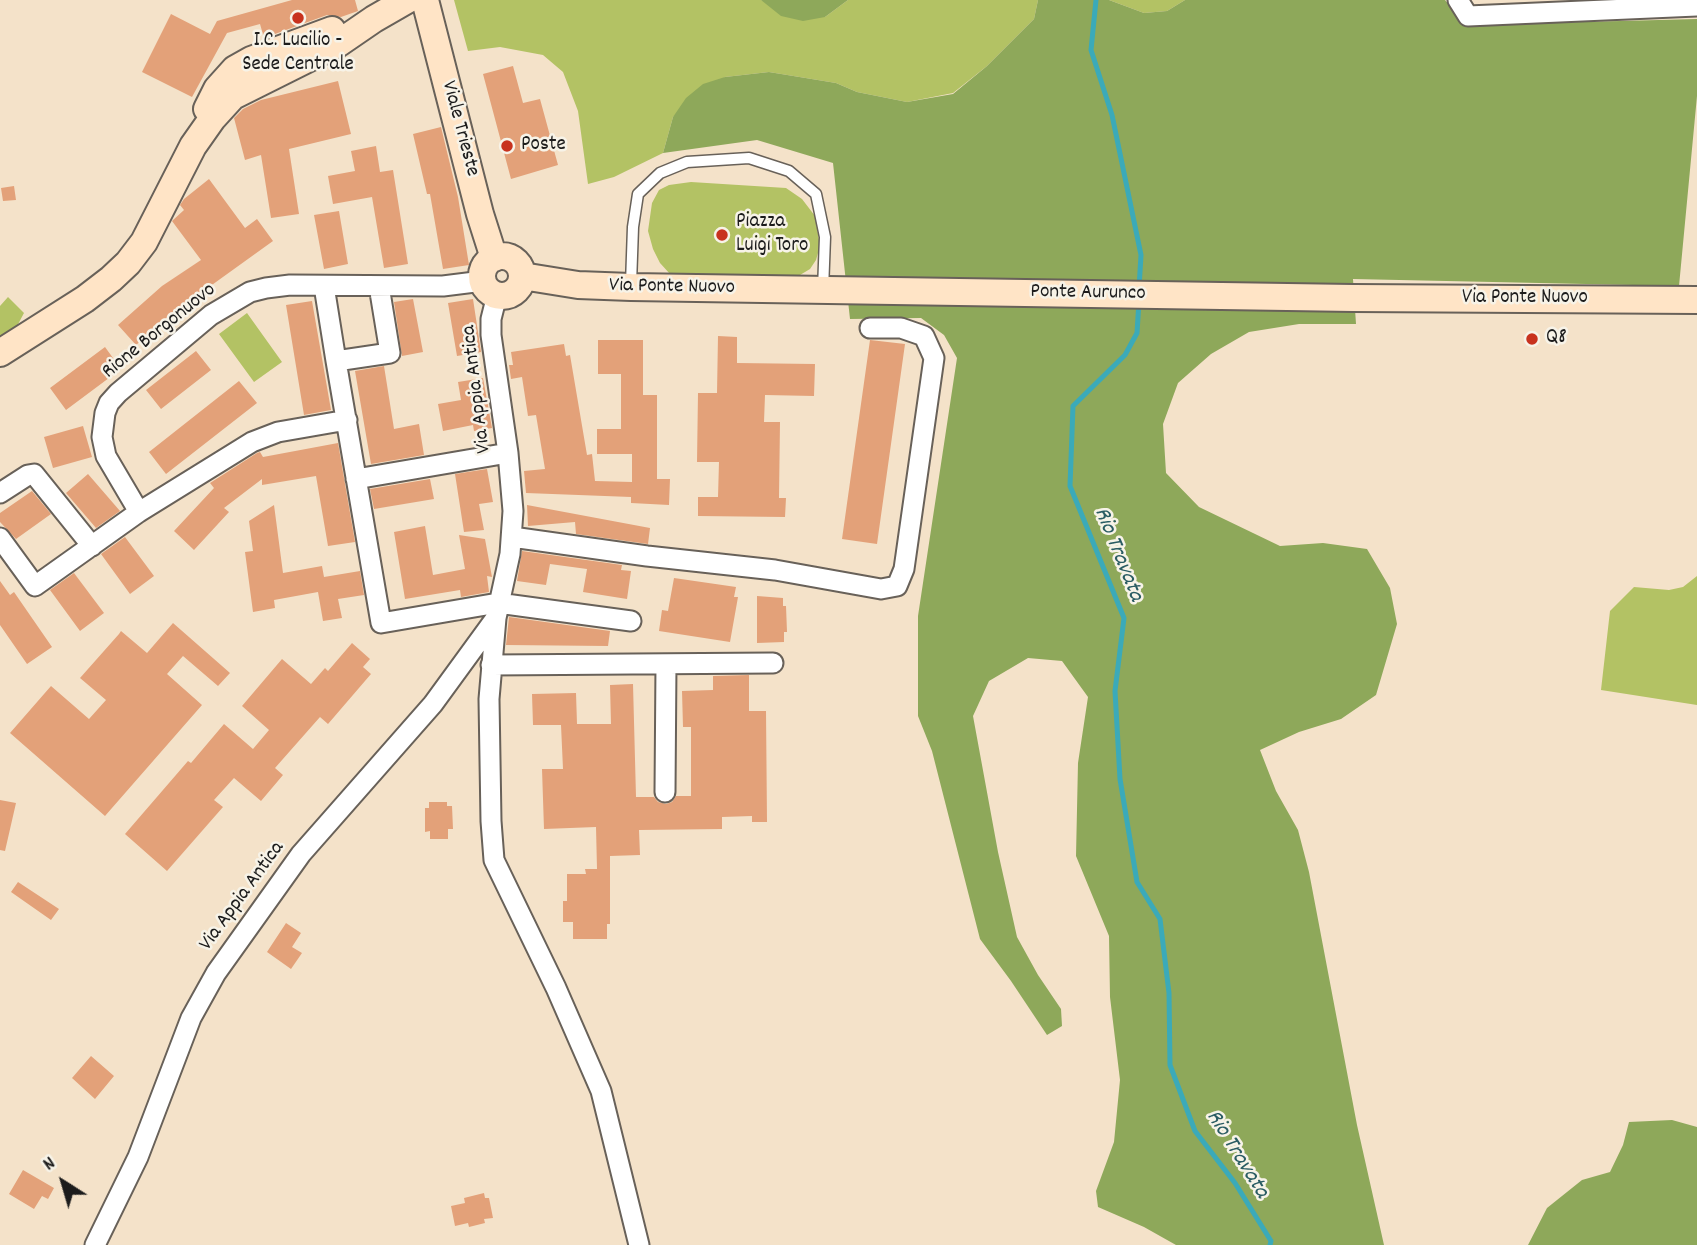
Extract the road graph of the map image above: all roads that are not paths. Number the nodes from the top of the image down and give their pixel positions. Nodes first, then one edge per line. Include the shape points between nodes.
1 (407, 0) edge
2 (425, 0) edge
3 (1458, 0) edge
4 (1632, 4) edge
5 (1697, 6) edge
6 (491, 278) junction
7 (324, 286) junction
8 (379, 286) junction
9 (631, 287) junction
10 (823, 291) junction
11 (1353, 298) joint
12 (1697, 300) edge
13 (870, 328) dead end
14 (0, 353) edge
15 (336, 361) junction
16 (346, 420) junction
17 (508, 453) junction
18 (356, 479) junction
19 (0, 493) edge
20 (139, 512) junction
21 (512, 537) junction
22 (0, 538) edge
23 (92, 546) junction
24 (497, 611) junction
25 (631, 621) dead end
26 (773, 663) dead end
27 (666, 664) junction
28 (491, 665) junction
29 (665, 792) dead end
30 (95, 1245) edge
31 (639, 1245) edge

1 - 14 street via 373,19 330,30 235,69 217,89 144,242 128,263 85,299
2 - 6 street, Viale Trieste via 480,214
3 - 4 street via 1468,16
4 - 5 street
6 - 8 street, Rione Borgonuovo via 443,286
6 - 9 street, Via Ponte Nuovo via 509,295 522,276
6 - 17 street, Via Appia Antica via 491,335
7 - 8 street, Rione Borgonuovo
7 - 15 street
7 - 20 street, Rione Borgonuovo via 266,288 230,302 109,403 102,437 106,456
8 - 15 street via 390,353
9 - 10 street, Via Ponte Nuovo
9 - 10 lane via 638,194 660,173 687,162 749,158 789,171 817,194 825,237
10 - 11 street, Ponte Aurunco
11 - 12 street, Via Ponte Nuovo
13 - 21 street via 901,328 924,336 934,358 904,569 897,586 881,589 775,570
15 - 16 street
16 - 18 street
16 - 20 street via 278,432 252,442
17 - 18 street
17 - 21 street, Via Appia Antica
18 - 24 street via 381,624
19 - 23 street via 34,474
20 - 23 street
21 - 24 street, Via Appia Antica
22 - 23 street via 35,586
24 - 25 street
24 - 28 street
24 - 30 street, Via Appia Antica via 433,704 301,854 216,973 191,1018 138,1157
26 - 27 street
27 - 28 street
27 - 29 street
28 - 31 street via 494,860 601,1091

